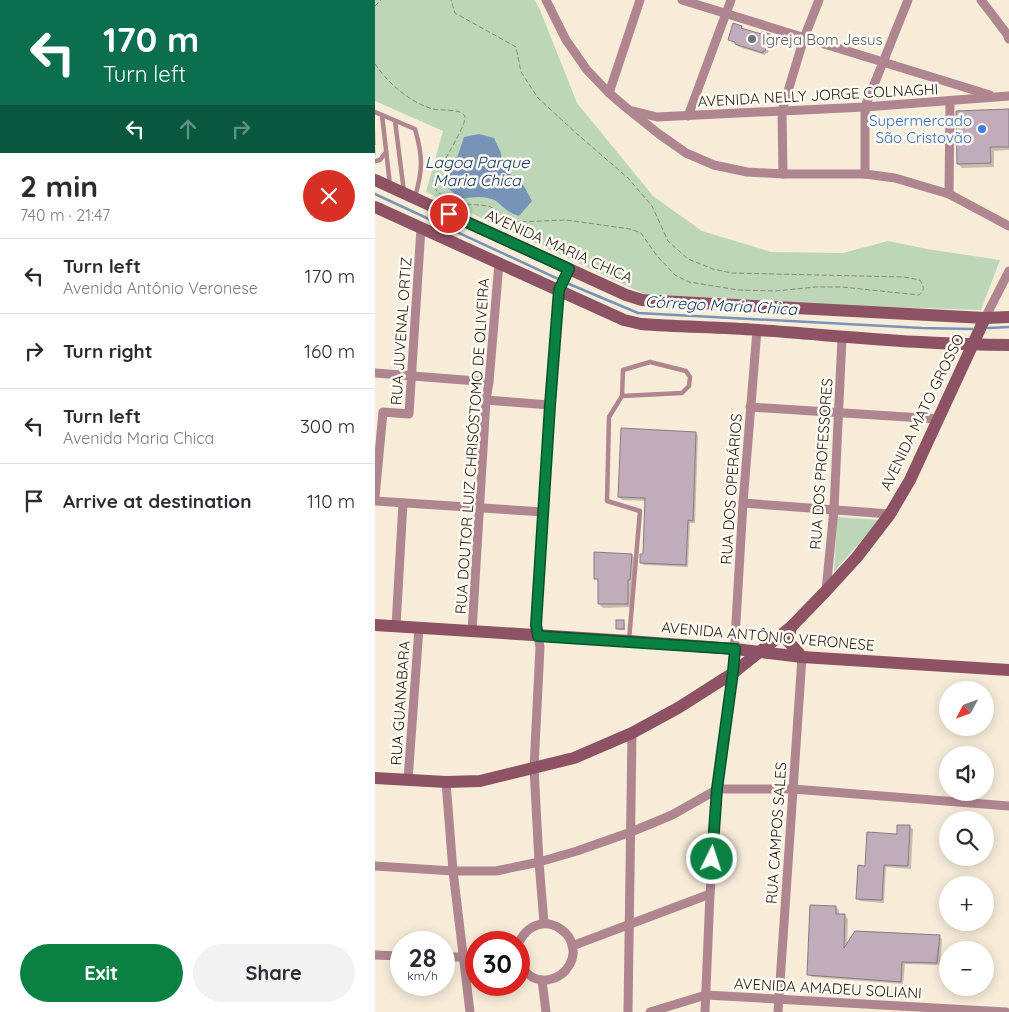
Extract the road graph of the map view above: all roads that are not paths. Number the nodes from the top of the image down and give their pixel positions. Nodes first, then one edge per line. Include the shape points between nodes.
1 (546, 0) edge
2 (640, 0) edge
3 (682, 0) edge
4 (731, 0) edge
5 (819, 0) edge
6 (908, 0) edge
7 (981, 0) edge
8 (726, 14) junction
9 (804, 38) junction
10 (1009, 39) edge
11 (883, 62) junction
12 (609, 93) junction
13 (1009, 96) edge
14 (994, 97) junction
15 (950, 101) junction
16 (865, 107) junction
17 (629, 110) junction
18 (781, 111) junction
19 (375, 112) edge
20 (383, 115) junction
21 (688, 116) junction
22 (395, 121) junction
23 (386, 151) junction
24 (375, 161) edge
25 (783, 174) junction
26 (865, 174) junction
27 (381, 181) edge
28 (949, 194) junction
29 (409, 196) junction
30 (375, 207) edge
31 (1009, 226) edge
32 (421, 228) junction
33 (499, 263) junction
34 (569, 270) junction
35 (1009, 271) edge
36 (559, 289) junction
37 (1009, 317) edge
38 (985, 318) junction
39 (757, 330) junction
40 (842, 338) junction
41 (973, 345) junction
42 (1009, 345) edge
43 (375, 373) edge
44 (411, 376) junction
45 (489, 382) junction
46 (622, 396) junction
47 (486, 400) junction
48 (550, 405) junction
49 (750, 407) junction
50 (839, 413) junction
51 (938, 420) junction
52 (375, 499) edge
53 (403, 503) junction
54 (743, 503) junction
55 (480, 508) junction
56 (834, 509) junction
57 (543, 512) junction
58 (890, 514) junction
59 (826, 592) junction
60 (375, 625) edge
61 (395, 626) junction
62 (791, 626) junction
63 (419, 628) junction
64 (472, 631) junction
65 (538, 636) junction
66 (629, 641) junction
67 (735, 649) junction
68 (757, 653) junction
69 (802, 657) junction
70 (1009, 670) edge
71 (733, 672) junction
72 (631, 733) junction
73 (534, 768) junction
74 (375, 778) edge
75 (408, 780) junction
76 (445, 782) junction
77 (717, 789) junction
78 (793, 789) junction
79 (1009, 806) edge
80 (631, 832) junction
81 (539, 862) junction
82 (375, 866) edge
83 (453, 870) junction
84 (710, 894) junction
85 (544, 923) junction
86 (628, 926) junction
87 (526, 931) edge
88 (572, 946) junction
89 (375, 955) edge
90 (390, 956) edge
91 (455, 958) edge
92 (464, 958) junction
93 (530, 975) edge
94 (542, 980) junction
95 (706, 995) junction
96 (779, 998) junction
97 (470, 1012) edge
98 (546, 1012) edge
99 (628, 1012) edge
100 (650, 1012) edge
101 (705, 1012) edge
102 (778, 1012) edge
103 (1006, 1012) edge

1 - 12 street via 587,70
2 - 12 street
3 - 8 street
4 - 8 street
5 - 9 street
6 - 11 street
7 - 10 street
8 - 9 street
8 - 21 street
9 - 11 street
9 - 18 street
11 - 14 street
11 - 16 street
12 - 17 street
13 - 14 street, AVENIDA NELLY JORGE COLNAGHI
14 - 15 street, AVENIDA NELLY JORGE COLNAGHI
15 - 16 street, AVENIDA NELLY JORGE COLNAGHI
15 - 28 street
16 - 18 street, AVENIDA NELLY JORGE COLNAGHI
16 - 26 street
17 - 21 street, AVENIDA NELLY JORGE COLNAGHI via 657,117
17 - 25 street via 686,153 714,165 747,172
18 - 21 street, AVENIDA NELLY JORGE COLNAGHI
18 - 25 street
19 - 20 lane
20 - 22 lane
20 - 23 lane
22 - 29 lane
22 - 29 lane via 415,129 420,145 422,172
23 - 24 lane
23 - 27 lane
25 - 26 street
26 - 28 street via 895,178
27 - 29 street, AVENIDA MARIA CHICA
28 - 31 street
29 - 34 street, AVENIDA MARIA CHICA
30 - 32 street
32 - 33 street
32 - 44 street, RUA JUVENAL ORTIZ
33 - 36 street
33 - 45 street, RUA DOUTOR LUIZ CHRISÓSTOMO DE OLIVEIRA
34 - 36 street
34 - 38 street, AVENIDA MARIA CHICA via 642,300
35 - 38 street
36 - 39 street via 624,320 641,324
36 - 48 street
37 - 38 street, AVENIDA MARIA CHICA
38 - 41 street, AVENIDA MATO GROSSO
39 - 40 street
39 - 49 street, RUA DOS OPERÁRIOS
40 - 41 street
40 - 50 street, RUA DOS PROFESSORES
41 - 42 street
41 - 51 street, AVENIDA MATO GROSSO
43 - 44 street
44 - 45 street
44 - 52 street, RUA JUVENAL ORTIZ via 409,414 383,412
45 - 47 street, RUA DOUTOR LUIZ CHRISÓSTOMO DE OLIVEIRA
46 - 46 lane via 682,393 689,386 690,377 686,370 650,362 623,370
46 - 66 lane via 609,417 607,501 640,511
47 - 48 street
47 - 55 street, RUA DOUTOR LUIZ CHRISÓSTOMO DE OLIVEIRA
48 - 57 street
49 - 50 street
49 - 54 street, RUA DOS OPERÁRIOS
50 - 51 street
50 - 56 street, RUA DOS PROFESSORES
51 - 58 street, AVENIDA MATO GROSSO
52 - 53 street
53 - 55 street
53 - 61 street
54 - 56 street
54 - 67 street, RUA DOS OPERÁRIOS
55 - 57 street
55 - 64 street, RUA DOUTOR LUIZ CHRISÓSTOMO DE OLIVEIRA
56 - 58 street
56 - 59 street, RUA DOS PROFESSORES
57 - 65 street
58 - 59 street, AVENIDA MATO GROSSO
59 - 62 street, AVENIDA MATO GROSSO
60 - 61 street, AVENIDA ANTÔNIO VERONESE
61 - 63 street, AVENIDA ANTÔNIO VERONESE
62 - 68 street, AVENIDA MATO GROSSO
62 - 69 street via 788,641
63 - 64 street, AVENIDA ANTÔNIO VERONESE
63 - 75 street, RUA GUANABARA
64 - 65 street, AVENIDA ANTÔNIO VERONESE
65 - 66 street, AVENIDA ANTÔNIO VERONESE
65 - 73 street
66 - 67 street, AVENIDA ANTÔNIO VERONESE
67 - 68 street, AVENIDA ANTÔNIO VERONESE
67 - 71 street, RUA DOS OPERÁRIOS
68 - 69 street, AVENIDA ANTÔNIO VERONESE
68 - 71 street, AVENIDA MATO GROSSO
69 - 70 street, AVENIDA ANTÔNIO VERONESE
69 - 78 street, RUA CAMPOS SALES
71 - 72 street, AVENIDA MATO GROSSO via 678,708
71 - 77 street, RUA DOS OPERÁRIOS
72 - 73 street, AVENIDA MATO GROSSO via 574,758
72 - 80 street
73 - 76 street, AVENIDA MATO GROSSO via 480,781
73 - 81 street
74 - 75 street, AVENIDA MATO GROSSO
75 - 76 street, AVENIDA MATO GROSSO
76 - 83 street
77 - 78 street
77 - 80 street via 672,815
77 - 84 street, RUA DOS OPERÁRIOS
78 - 79 street
78 - 96 street, RUA CAMPOS SALES
80 - 81 street
80 - 86 street
81 - 83 street via 496,871
81 - 85 street
82 - 83 street
83 - 92 street
84 - 86 street
84 - 95 street, RUA DOS OPERÁRIOS
85 - 87 street
85 - 88 street via 562,930
86 - 88 street
86 - 99 street
88 - 94 street via 571,964 565,972
89 - 90 street
91 - 92 street
92 - 97 street
93 - 94 street
94 - 98 street
95 - 96 street, AVENIDA AMADEU SOLIANI
95 - 100 street, AVENIDA AMADEU SOLIANI
95 - 101 street, RUA DOS OPERÁRIOS
96 - 102 street, RUA CAMPOS SALES
96 - 103 street, AVENIDA AMADEU SOLIANI

